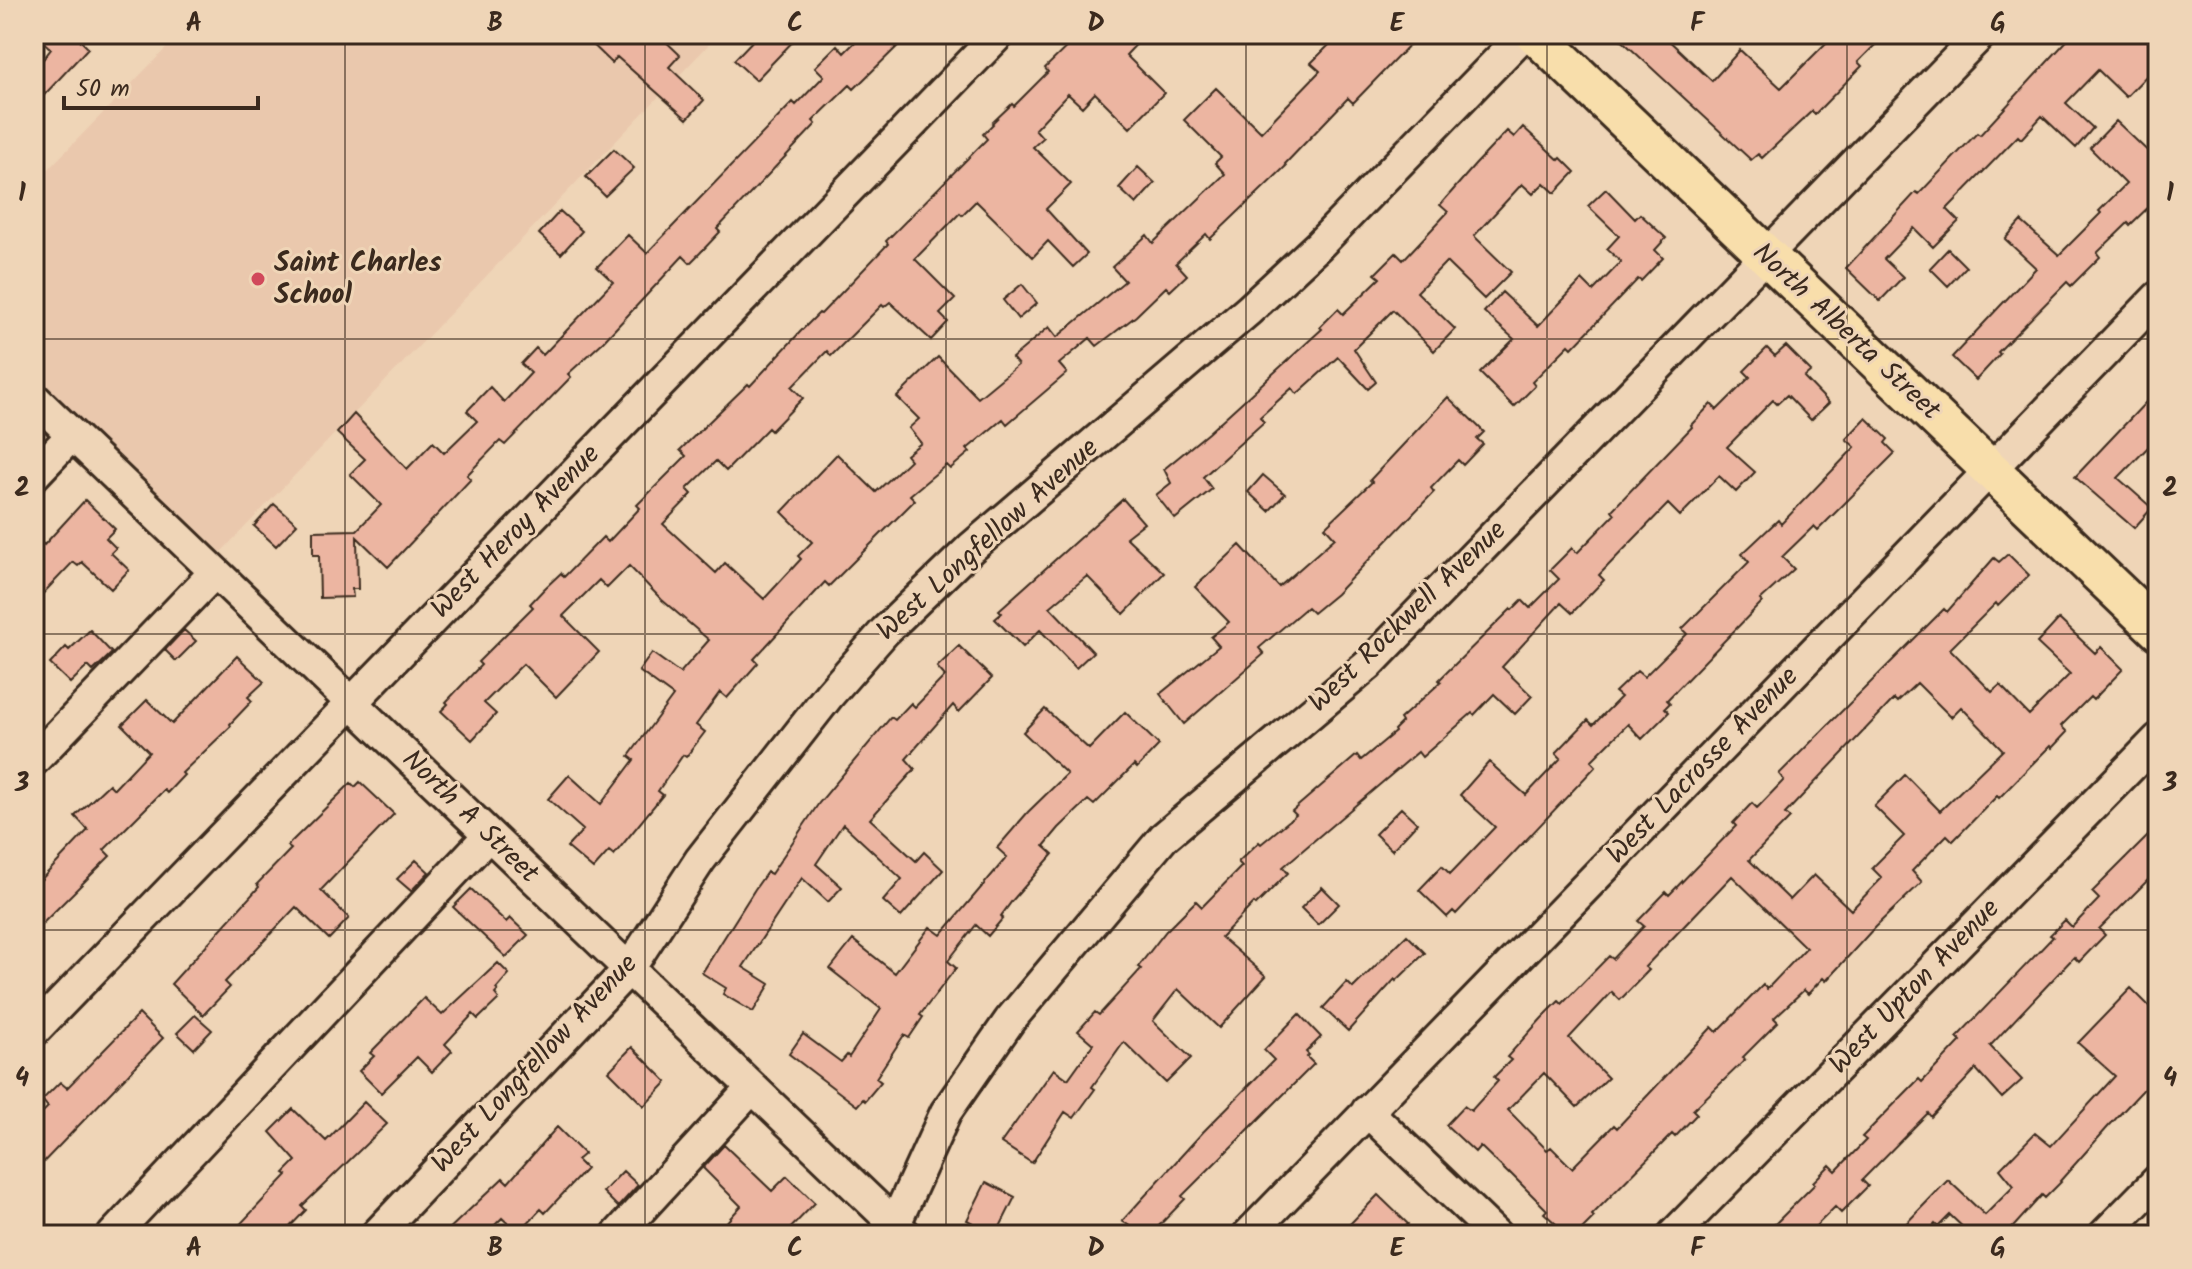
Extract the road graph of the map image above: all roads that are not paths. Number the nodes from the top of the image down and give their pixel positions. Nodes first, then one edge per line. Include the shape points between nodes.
1 (999, 34) edge
2 (1524, 34) edge
3 (1535, 34) edge
4 (1981, 34) edge
5 (1767, 257) junction
6 (2158, 297) edge
7 (34, 398) edge
8 (72, 435) junction
9 (1991, 469) junction
10 (34, 475) edge
11 (215, 572) junction
12 (2158, 630) edge
13 (351, 703) junction
14 (2158, 739) edge
15 (34, 760) edge
16 (489, 835) junction
17 (629, 969) junction
18 (34, 1031) edge
19 (752, 1088) junction
20 (1367, 1111) junction
21 (2158, 1180) edge
22 (895, 1231) edge
23 (113, 1235) edge
24 (376, 1235) edge
25 (617, 1235) edge
26 (1248, 1235) edge
27 (1496, 1235) edge
28 (1673, 1235) edge
29 (2104, 1235) edge

1 - 13 street, West Heroy Avenue
2 - 17 street, West Longfellow Avenue via 1319,245 971,548 885,631 700,860
3 - 5 main road, North Alberta Street
4 - 5 street, West Rockwell Avenue
5 - 9 main road, North Alberta Street
5 - 22 street, West Rockwell Avenue via 1368,665 1164,837 1010,1020 946,1112
6 - 9 street, West Lacrosse Avenue
7 - 8 street, North A Street
8 - 10 street
8 - 11 street, North A Street
9 - 12 main road, North Alberta Street
9 - 20 street, West Lacrosse Avenue
11 - 13 street, North A Street
11 - 15 street
13 - 16 street, North A Street
13 - 18 street, West Heroy Avenue
14 - 28 street, West Upton Avenue
16 - 17 street, North A Street
16 - 23 street
17 - 19 street, North A Street
17 - 24 street, West Longfellow Avenue
19 - 22 street, North A Street
19 - 25 street
20 - 26 street, West Lacrosse Avenue
20 - 27 street
21 - 29 street

